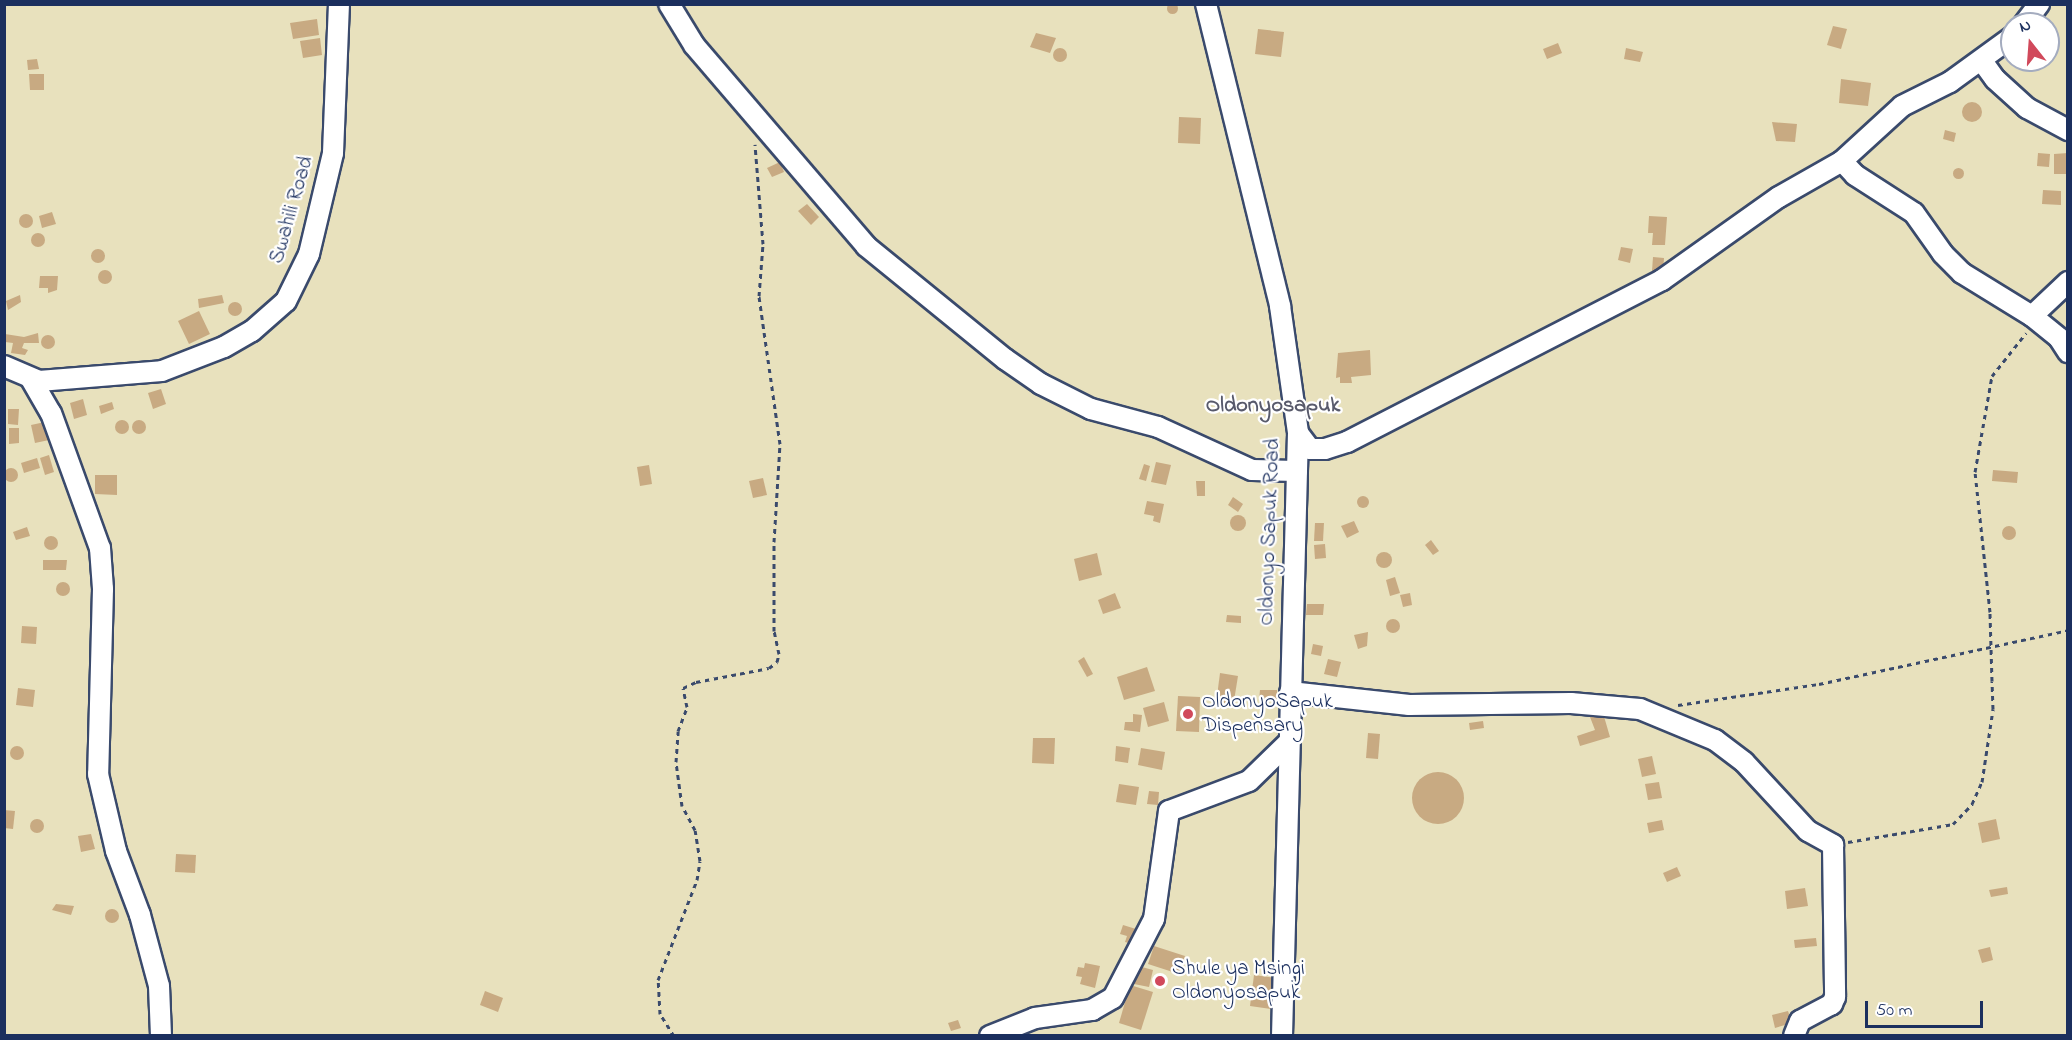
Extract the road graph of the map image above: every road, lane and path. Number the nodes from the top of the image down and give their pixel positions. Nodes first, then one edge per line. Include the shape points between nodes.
1 (339, 4) edge
2 (669, 4) edge
3 (1206, 4) edge
4 (2000, 47) edge
5 (1982, 61) junction
6 (755, 115) junction
7 (2067, 130) edge
8 (1842, 161) junction
9 (2067, 282) edge
10 (2031, 320) junction
11 (2067, 352) edge
12 (4, 366) edge
13 (31, 379) junction
14 (1298, 433) junction
15 (1297, 471) junction
16 (2067, 630) edge
17 (1989, 646) junction
18 (1290, 692) junction
19 (1676, 705) dead end
20 (1289, 742) junction
21 (1833, 845) junction
22 (161, 1035) edge
23 (674, 1035) edge
24 (990, 1035) edge
25 (1282, 1035) edge
26 (1794, 1035) edge

1 - 13 street, Swahili Road via 333,153 309,254 286,301 252,331 224,347 162,371 92,379
2 - 6 street via 694,45
3 - 14 street, Oldonyo Sapuk Road via 1280,306
4 - 5 street
5 - 7 street via 2027,108
5 - 8 street via 1892,113
6 - 15 street via 801,174 867,246 1041,384 1091,409 1158,427 1252,470
6 - 23 path via 763,244 759,296 780,444 774,542 774,631 778,654 777,662 769,668 683,688 687,707 678,731 676,762 682,806 695,830 700,861 697,880 658,980 660,1014
8 - 10 street via 1855,175 1914,213 1962,273
8 - 14 street via 1763,208 1662,280 1347,442 1325,449 1310,448
9 - 10 street
10 - 11 street via 2059,338
10 - 17 path via 2024,339 1992,376 1975,472 1990,612
12 - 13 street, Swahili Road
13 - 22 street via 51,413 99,548 103,589 98,774 116,851 140,915 159,987
14 - 15 street, Oldonyo Sapuk Road
15 - 18 street, Oldonyo Sapuk Road
16 - 17 path
17 - 19 path via 1819,684
17 - 21 path via 1993,709 1982,782 1962,817 1953,824 1932,829
18 - 20 street, Oldonyo Sapuk Road
18 - 21 street via 1408,705 1571,703 1640,709 1715,740 1744,762 1808,831
20 - 24 street via 1249,781 1169,811 1154,919 1113,998 1092,1010 1035,1018
20 - 25 street, Oldonyo Sapuk Road
21 - 26 street via 1835,997 1832,1004 1800,1021

